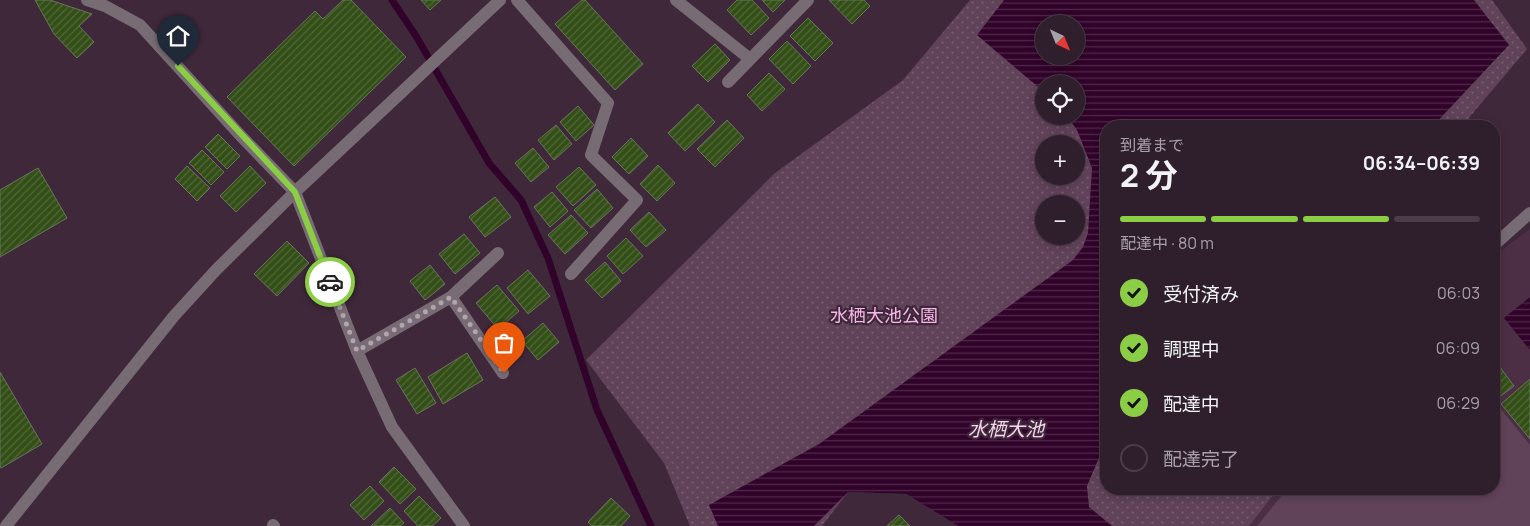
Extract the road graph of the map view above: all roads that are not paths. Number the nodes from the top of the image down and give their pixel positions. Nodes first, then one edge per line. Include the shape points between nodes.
1 (87, 0) edge
2 (500, 0) edge
3 (517, 0) edge
4 (676, 0) edge
5 (808, 0) edge
6 (750, 59) junction
7 (728, 82) dead end
8 (295, 192) junction
9 (1530, 213) edge
10 (1500, 240) edge
11 (498, 253) dead end
12 (571, 274) dead end
13 (451, 297) junction
14 (357, 351) junction
15 (504, 373) dead end
16 (461, 525) edge
17 (6, 526) edge

1 - 8 street via 140,25
2 - 8 street
3 - 12 street via 608,103 591,155 637,200
4 - 6 street
5 - 6 street
6 - 7 street
8 - 14 street
8 - 17 street via 174,316
9 - 10 street
11 - 13 street
13 - 14 street
13 - 15 street
14 - 16 street via 392,428

